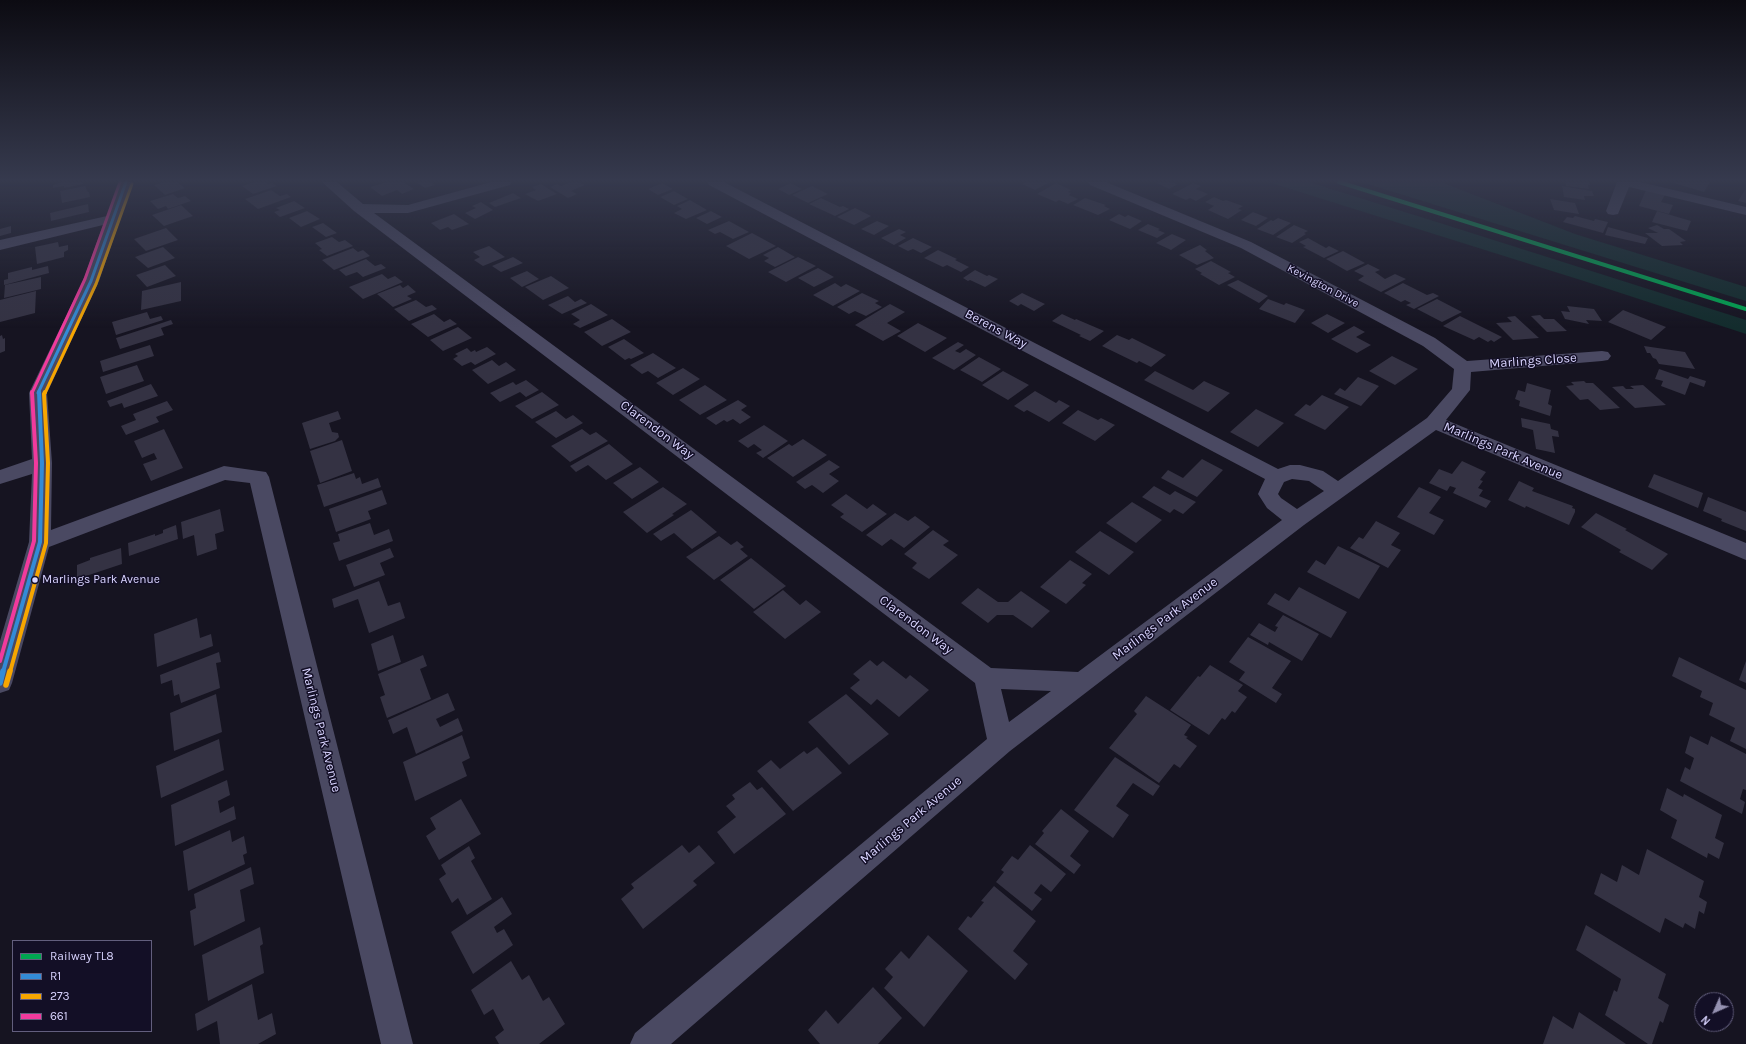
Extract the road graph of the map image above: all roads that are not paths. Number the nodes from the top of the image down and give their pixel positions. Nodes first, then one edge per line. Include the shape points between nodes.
1 (62, 231) edge
2 (108, 231) edge
3 (807, 231) edge
4 (1212, 231) edge
5 (394, 232) edge
6 (0, 245) edge
7 (1602, 356) dead end
8 (1463, 367) junction
9 (1434, 422) junction
10 (42, 463) junction
11 (0, 477) edge
12 (1277, 477) junction
13 (1338, 490) junction
14 (1297, 520) junction
15 (40, 542) junction
16 (1746, 552) edge
17 (986, 678) junction
18 (0, 682) edge
19 (1082, 682) junction
20 (1001, 743) junction
21 (397, 1044) edge
22 (646, 1044) edge

1 - 6 street
2 - 10 street via 91,281 38,392
3 - 12 street, Berens Way
4 - 8 street, Kevington Drive via 1246,245 1429,342
5 - 17 street, Clarendon Way
7 - 8 street, Marlings Close
8 - 9 street via 1461,390
9 - 13 street, Marlings Park Avenue
9 - 16 street, Marlings Park Avenue
10 - 11 street
10 - 15 street
12 - 13 street via 1290,472 1300,472 1316,476
12 - 14 street via 1268,494 1274,503
13 - 14 street, Marlings Park Avenue
14 - 19 street, Marlings Park Avenue
15 - 18 street
15 - 21 street, Marlings Park Avenue via 224,473 260,477
17 - 19 street
17 - 20 street
19 - 20 street, Marlings Park Avenue
20 - 22 street, Marlings Park Avenue

